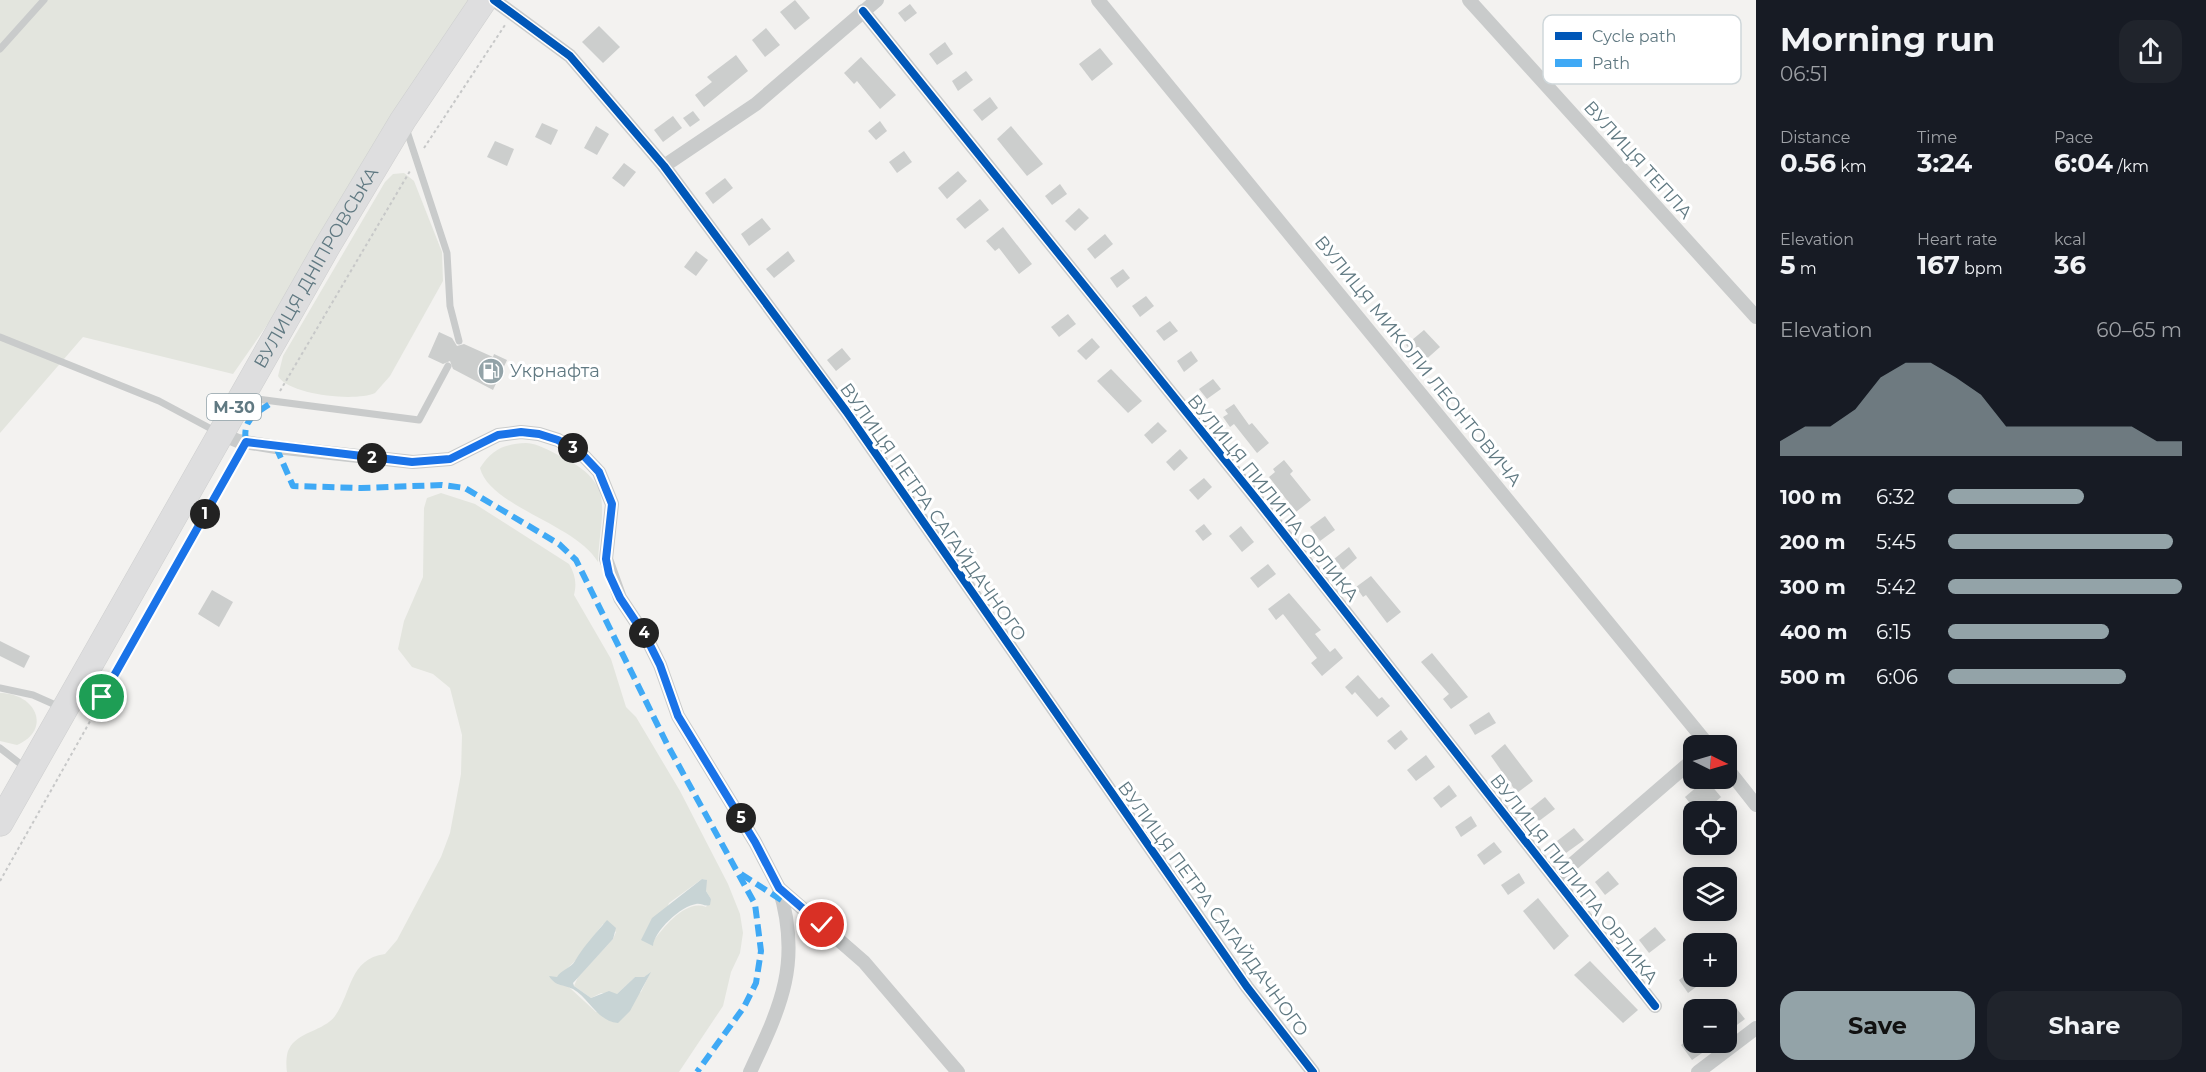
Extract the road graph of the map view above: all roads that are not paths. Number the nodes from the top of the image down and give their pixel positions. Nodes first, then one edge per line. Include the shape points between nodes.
1 (44, 0) edge
2 (484, 0) edge
3 (494, 0) edge
4 (877, 0) edge
5 (1098, 0) edge
6 (1469, 0) edge
7 (863, 11) junction
8 (0, 49) edge
9 (1543, 82) edge
10 (1545, 84) edge
11 (403, 120) junction
12 (664, 166) junction
13 (1756, 317) edge
14 (0, 337) edge
15 (459, 341) dead end
16 (448, 366) dead end
17 (241, 396) junction
18 (219, 433) junction
19 (0, 688) edge
20 (65, 709) junction
21 (1700, 735) edge
22 (0, 748) edge
23 (1683, 769) edge
24 (29, 771) junction
25 (1737, 781) edge
26 (1756, 804) edge
27 (0, 824) edge
28 (1556, 879) junction
29 (779, 888) junction
30 (1655, 1006) dead end
31 (1756, 1028) edge
32 (750, 1072) edge
33 (958, 1072) edge
34 (1313, 1072) edge
35 (1698, 1072) edge

1 - 8 lane
2 - 11 highway, ВУЛИЦЯ ДНІПРОВСЬКА / М-30
3 - 12 street, ВУЛИЦЯ ПЕТРА САГАЙДАЧНОГО via 570,56
4 - 7 street
5 - 21 street, ВУЛИЦЯ МИКОЛИ ЛЕОНТОВИЧА
6 - 9 street, ВУЛИЦЯ ТЕПЛА
7 - 12 street via 756,104
7 - 28 street, ВУЛИЦЯ ПИЛИПА ОРЛИКА
10 - 13 street, ВУЛИЦЯ ТЕПЛА
11 - 15 lane via 447,253 450,306
11 - 17 highway, ВУЛИЦЯ ДНІПРОВСЬКА / М-30
12 - 34 street, ВУЛИЦЯ ПЕТРА САГАЙДАЧНОГО via 846,411 1246,987
14 - 18 lane via 159,401
16 - 17 lane via 418,420
17 - 18 highway, ВУЛИЦЯ ДНІПРОВСЬКА / М-30
18 - 20 highway, ВУЛИЦЯ ДНІПРОВСЬКА / М-30
18 - 29 street via 246,442 412,462 450,459 498,435 521,432 558,440 582,454 599,472 612,504 606,559 620,598 660,665 678,716
19 - 20 lane via 33,695
20 - 24 highway, ВУЛИЦЯ ДНІПРОВСЬКА / М-30
22 - 24 lane
23 - 28 street
24 - 27 highway, ВУЛИЦЯ ДНІПРОВСЬКА / М-30
25 - 26 street
28 - 30 street, ВУЛИЦЯ ПИЛИПА ОРЛИКА
29 - 32 street via 786,918 788,972 785,989
29 - 33 street via 864,962
31 - 35 street

